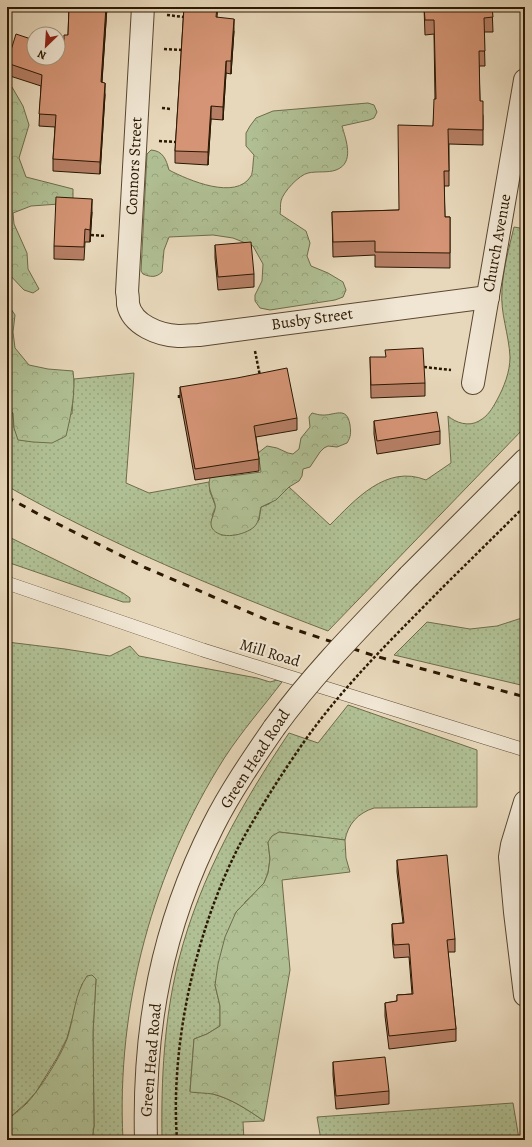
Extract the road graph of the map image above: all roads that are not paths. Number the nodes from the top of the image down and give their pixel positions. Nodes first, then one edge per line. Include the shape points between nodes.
1 (143, 7) edge
2 (525, 80) edge
3 (488, 297) junction
4 (139, 321) joint
5 (473, 383) dead end
6 (525, 460) edge
7 (7, 583) edge
8 (525, 750) edge
9 (525, 802) edge
10 (525, 995) edge
11 (146, 1140) edge

1 - 4 street, Connors Street via 127,292 132,315
2 - 3 street, Church Avenue
3 - 4 street, Busby Street via 199,335 178,336 161,333 147,328
3 - 5 street, Church Avenue
6 - 11 street, Green Head Road, bridge via 321,669 274,728 235,786 188,883 167,945 149,1039
7 - 8 lane, Mill Road via 203,650
9 - 10 street via 510,857

